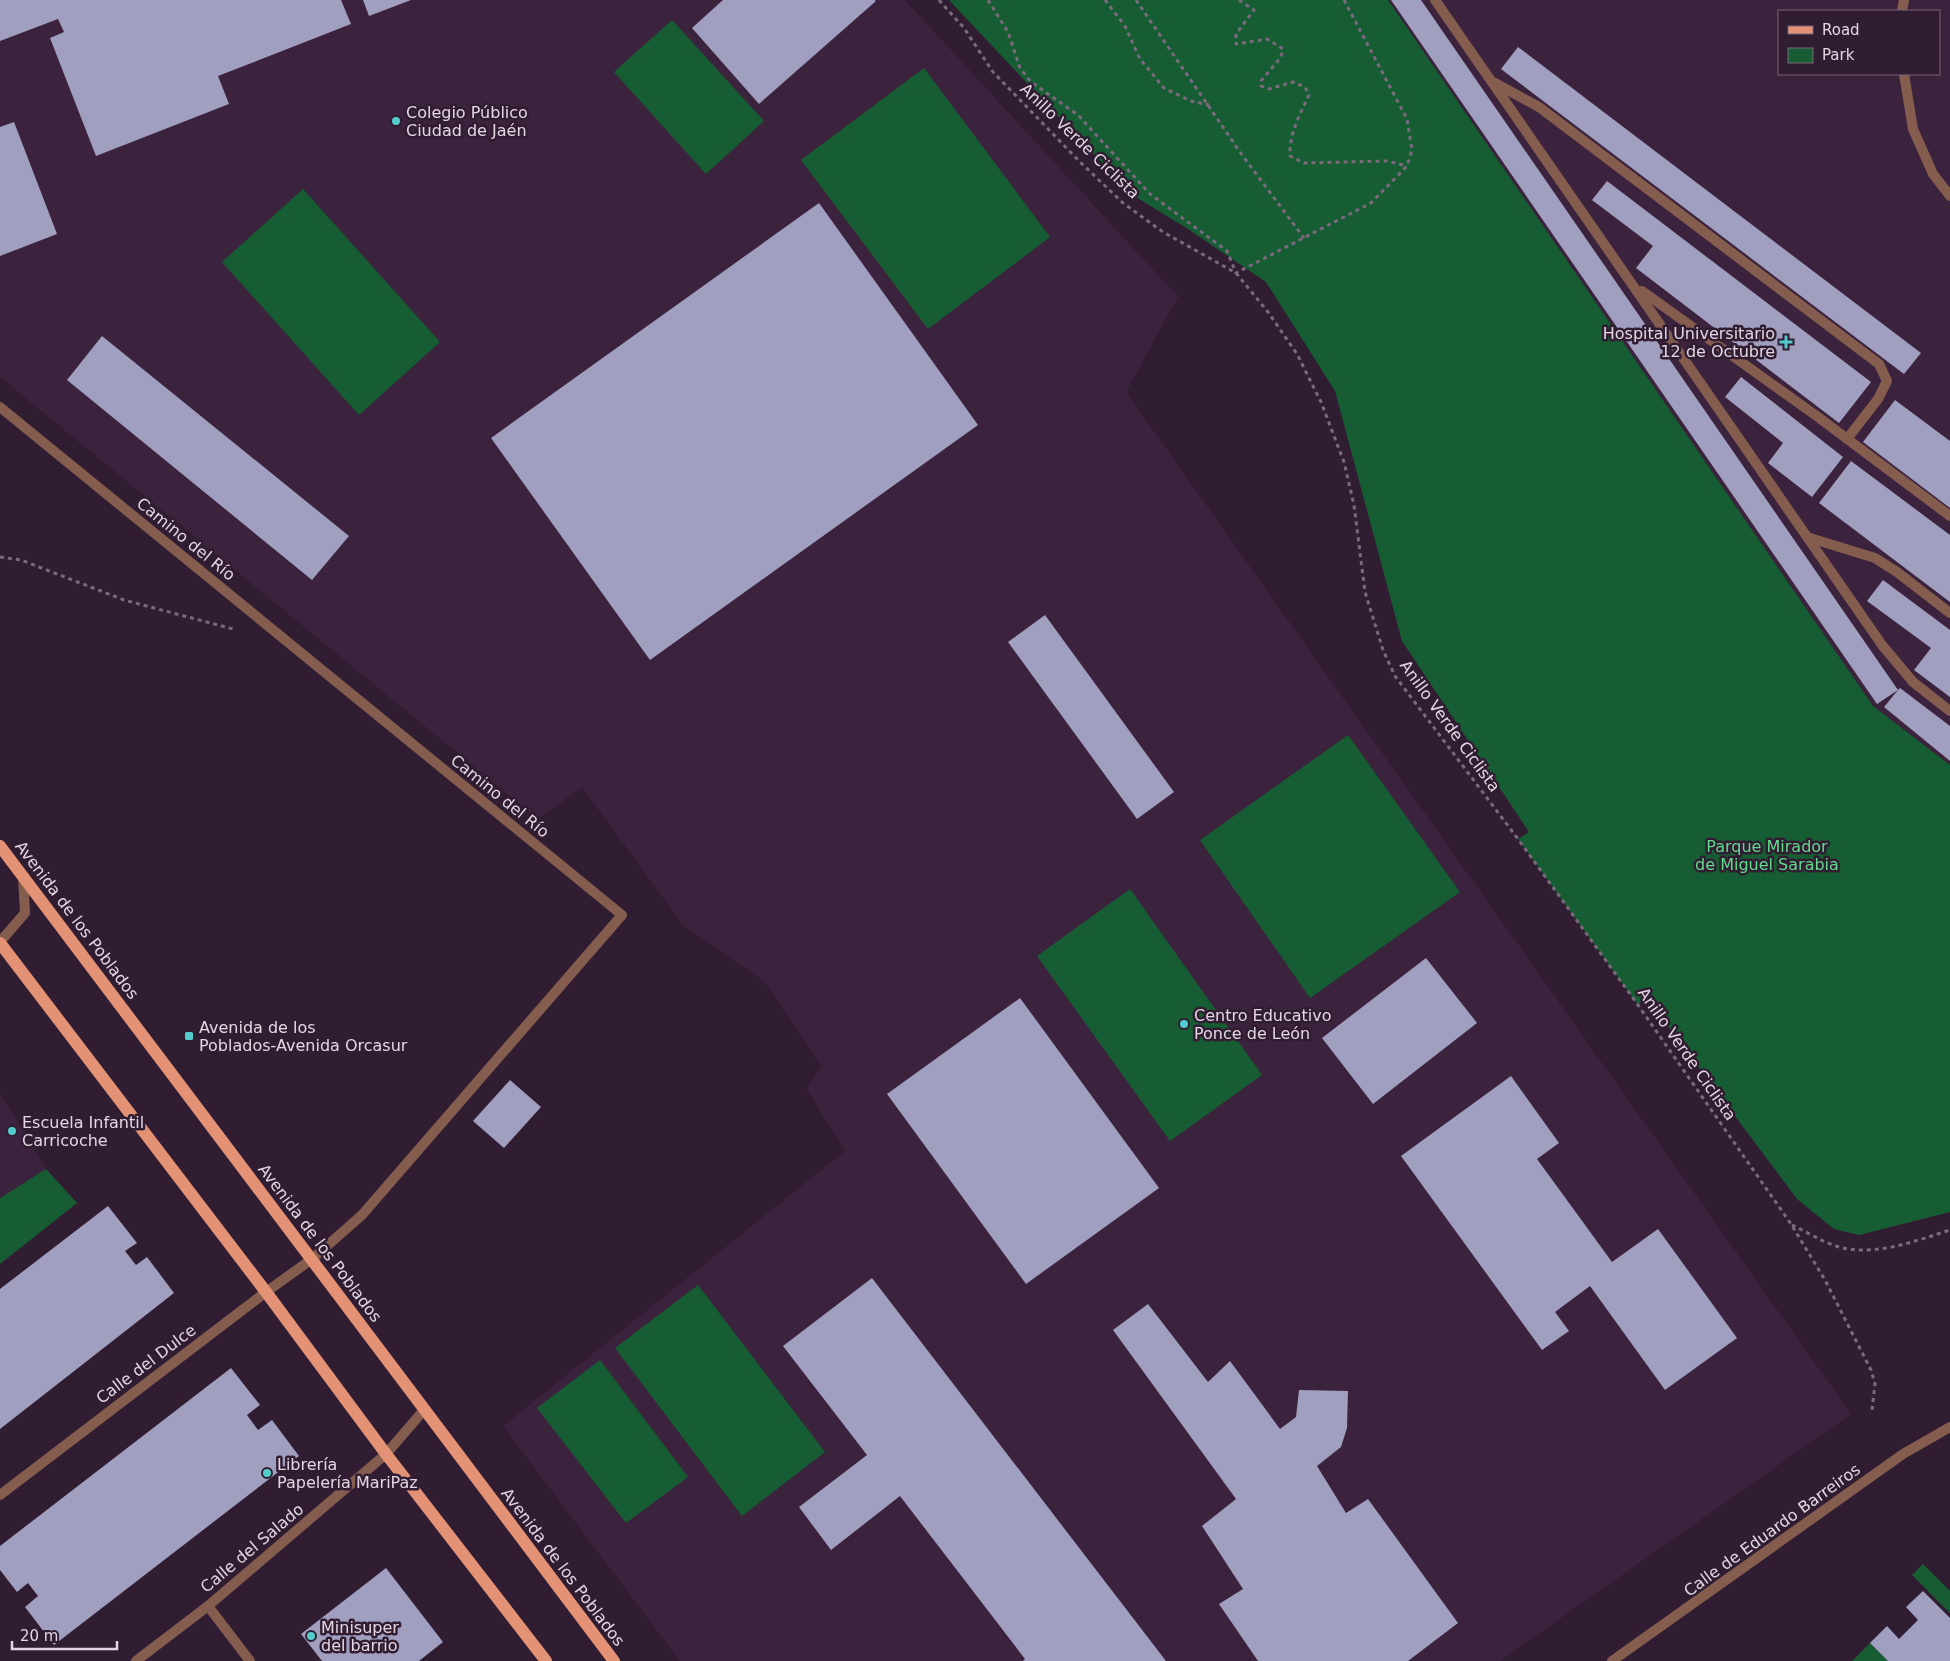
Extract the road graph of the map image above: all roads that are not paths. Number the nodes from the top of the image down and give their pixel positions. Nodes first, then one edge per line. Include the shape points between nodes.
1 (1436, 0) edge
2 (1904, 75) edge
3 (1492, 82) junction
4 (1950, 196) edge
5 (1635, 286) junction
6 (0, 407) edge
7 (1847, 438) junction
8 (1950, 516) edge
9 (1810, 538) junction
10 (1950, 613) edge
11 (1950, 711) edge
12 (0, 846) edge
13 (23, 876) junction
14 (0, 942) edge
15 (312, 1259) junction
16 (266, 1292) junction
17 (424, 1410) junction
18 (1950, 1427) edge
19 (386, 1454) junction
20 (0, 1495) edge
21 (208, 1606) junction
22 (136, 1661) edge
23 (250, 1661) edge
24 (546, 1661) edge
25 (614, 1661) edge
26 (1612, 1661) edge

1 - 3 street
2 - 4 street via 1913,129 1933,174
3 - 5 street
3 - 7 street via 1539,106 1879,364 1887,381 1878,399
5 - 7 street
5 - 9 street
6 - 15 street, Camino del Río via 622,916 362,1215
7 - 8 street
9 - 10 street via 1875,558
9 - 11 street via 1882,645 1913,682
12 - 13 main road, Avenida de los Poblados
13 - 14 street via 25,913
13 - 15 main road, Avenida de los Poblados
14 - 16 main road
15 - 16 street, Calle del Dulce
15 - 17 main road, Avenida de los Poblados
16 - 19 main road
16 - 20 street, Calle del Dulce
17 - 19 street, Calle del Salado
17 - 25 main road, Avenida de los Poblados
18 - 26 street, Calle de Eduardo Barreiros via 1903,1454
19 - 21 street, Calle del Salado
19 - 24 main road
21 - 22 street, Calle del Salado
21 - 23 street

